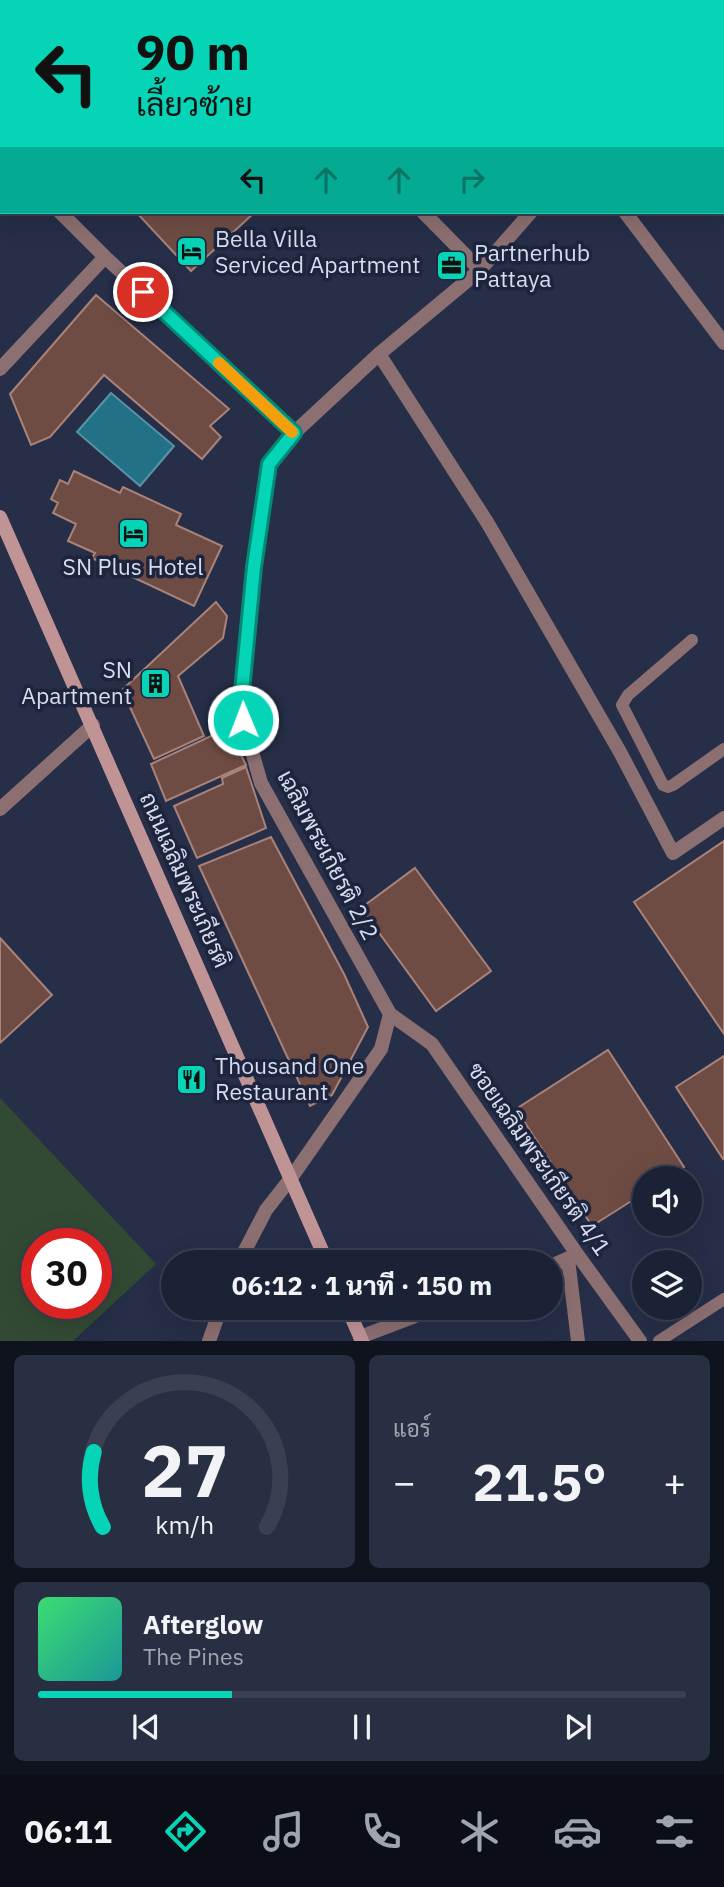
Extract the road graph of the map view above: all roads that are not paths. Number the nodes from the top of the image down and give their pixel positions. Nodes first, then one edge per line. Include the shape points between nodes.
1 (62, 214) edge
2 (425, 214) edge
3 (529, 214) edge
4 (627, 214) edge
5 (105, 257) junction
6 (480, 270) junction
7 (724, 343) edge
8 (379, 354) junction
9 (0, 369) edge
10 (294, 433) junction
11 (0, 517) edge
12 (692, 640) dead end
13 (93, 725) junction
14 (638, 738) junction
15 (724, 749) edge
16 (620, 752) junction
17 (0, 809) edge
18 (724, 818) edge
19 (390, 1014) junction
20 (291, 1178) junction
21 (245, 1250) edge
22 (322, 1250) edge
23 (573, 1257) junction
24 (563, 1261) edge
25 (724, 1299) edge
26 (216, 1320) edge
27 (353, 1320) edge
28 (407, 1320) edge
29 (361, 1339) edge
30 (209, 1341) edge
31 (578, 1341) edge
32 (640, 1341) edge
33 (659, 1341) edge

1 - 5 street
2 - 6 street
3 - 6 street, เฉลิมพระเกียรติ 2/2
4 - 7 street
5 - 9 street
5 - 10 street
6 - 8 street, เฉลิมพระเกียรติ 2/2
8 - 10 street, เฉลิมพระเกียรติ 2/2
8 - 16 street via 487,522
10 - 19 street, เฉลิมพระเกียรติ 2/2 via 269,464 254,567 243,720 261,783
11 - 13 main road, ถนนเฉลิมพระเกียรติ
12 - 14 lane via 624,700 622,705
13 - 17 street
13 - 20 main road, ถนนเฉลิมพระเกียรติ
14 - 15 lane via 668,788
14 - 16 lane
16 - 18 street via 673,853
19 - 20 street via 382,1049
19 - 23 street, ซอยเฉลิมพระเกียรติ 4/1 via 432,1044
20 - 21 street via 266,1210
20 - 22 main road, ถนนเฉลิมพระเกียรติ
23 - 24 street
23 - 31 street
23 - 32 street, ซอยเฉลิมพระเกียรติ 4/1
25 - 33 lane
26 - 30 street
27 - 29 main road
28 - 29 street

